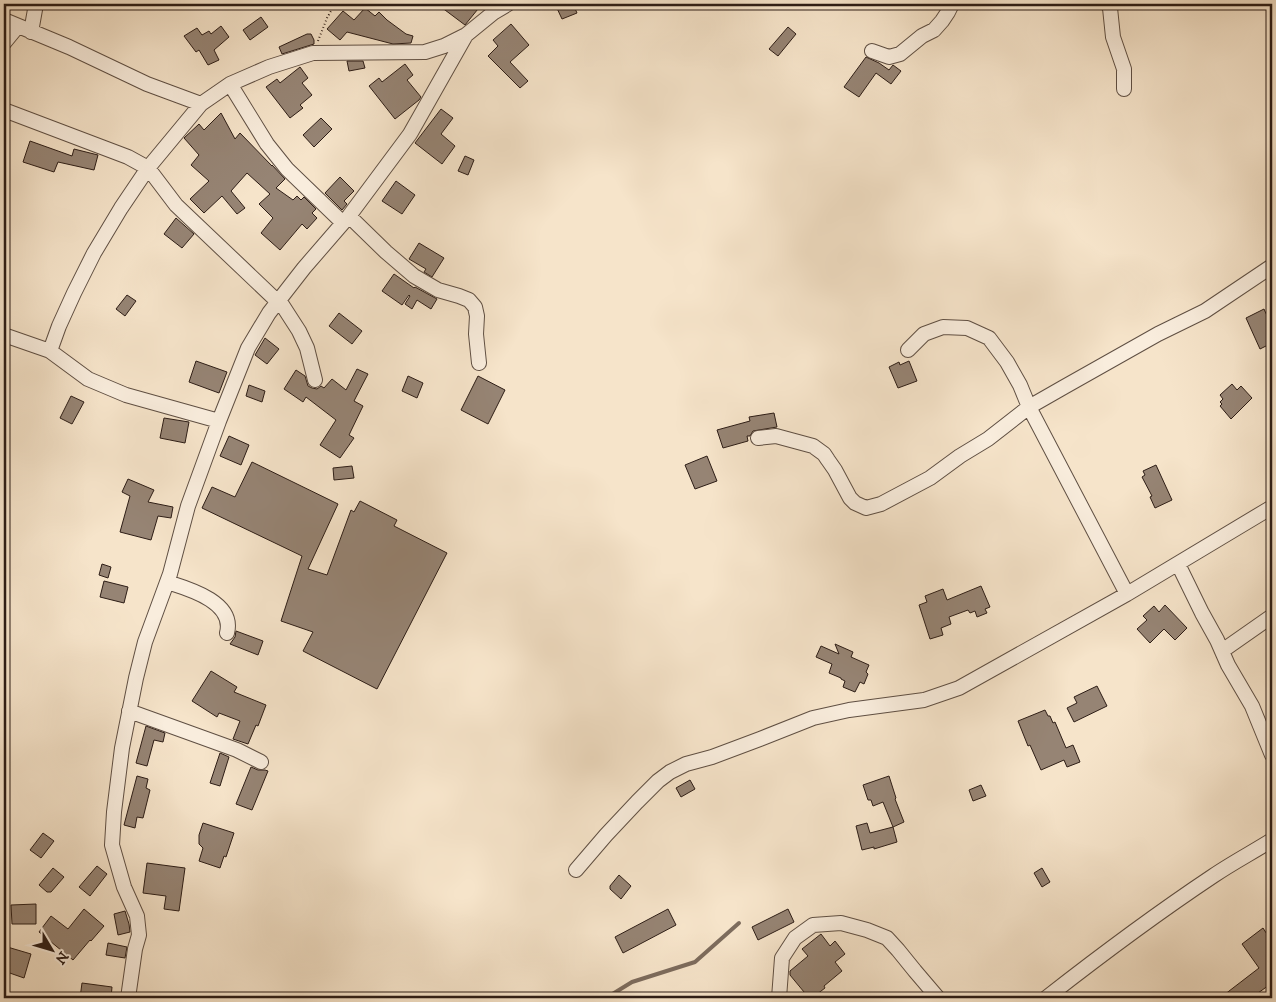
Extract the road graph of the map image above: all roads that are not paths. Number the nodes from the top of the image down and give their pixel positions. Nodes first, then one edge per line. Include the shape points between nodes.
1 (36, 4) edge
2 (508, 4) edge
3 (952, 4) edge
4 (1107, 4) edge
5 (4, 20) edge
6 (18, 26) junction
7 (31, 32) junction
8 (466, 35) junction
9 (4, 43) edge
10 (872, 51) dead end
11 (230, 84) junction
12 (1124, 89) dead end
13 (201, 104) junction
14 (4, 110) edge
15 (148, 168) junction
16 (346, 220) junction
17 (1272, 266) edge
18 (278, 301) junction
19 (5, 340) edge
20 (908, 350) dead end
21 (50, 351) junction
22 (479, 363) dead end
23 (315, 380) dead end
24 (1029, 407) junction
25 (219, 421) junction
26 (758, 438) dead end
27 (1272, 507) edge
28 (1178, 564) junction
29 (167, 582) junction
30 (1127, 594) junction
31 (1272, 616) edge
32 (227, 633) dead end
33 (1222, 651) junction
34 (129, 711) junction
35 (1272, 756) edge
36 (261, 762) dead end
37 (1272, 840) edge
38 (576, 870) dead end
39 (128, 998) edge
40 (779, 998) edge
41 (938, 998) edge
42 (1046, 998) edge

1 - 7 street
2 - 8 street
3 - 10 street via 934,30 900,54 889,57
4 - 12 street via 1113,37 1124,69
5 - 6 street
6 - 7 street
6 - 9 street
7 - 13 street via 147,84
8 - 11 street via 425,52 313,53
8 - 16 street via 410,134
11 - 13 street
11 - 16 street via 267,144 287,169
13 - 15 street
14 - 15 street
15 - 18 street via 176,205
15 - 21 street via 94,253
16 - 18 street
16 - 22 street via 414,276 438,290 469,300 477,316
17 - 24 street via 1205,311
18 - 23 street via 299,331
18 - 25 street via 248,348
19 - 21 street
20 - 24 street via 924,334 943,326 967,328 989,338 1007,362
21 - 25 street via 88,379 126,396
24 - 26 street via 930,478 881,504 866,508 850,498 824,454 813,446 776,436
24 - 30 street
25 - 29 street via 188,506
27 - 28 street
28 - 30 street
28 - 33 street
29 - 32 street via 189,589 217,605 226,616
29 - 34 street via 145,642
30 - 38 street via 959,688 924,700 813,718 670,772 637,802
31 - 33 street
33 - 35 street via 1252,706
34 - 36 street via 237,750
34 - 39 street via 112,845 124,887 137,916 139,935
37 - 42 street via 1214,875
40 - 41 street via 782,958 795,938 813,925 841,923 887,938

